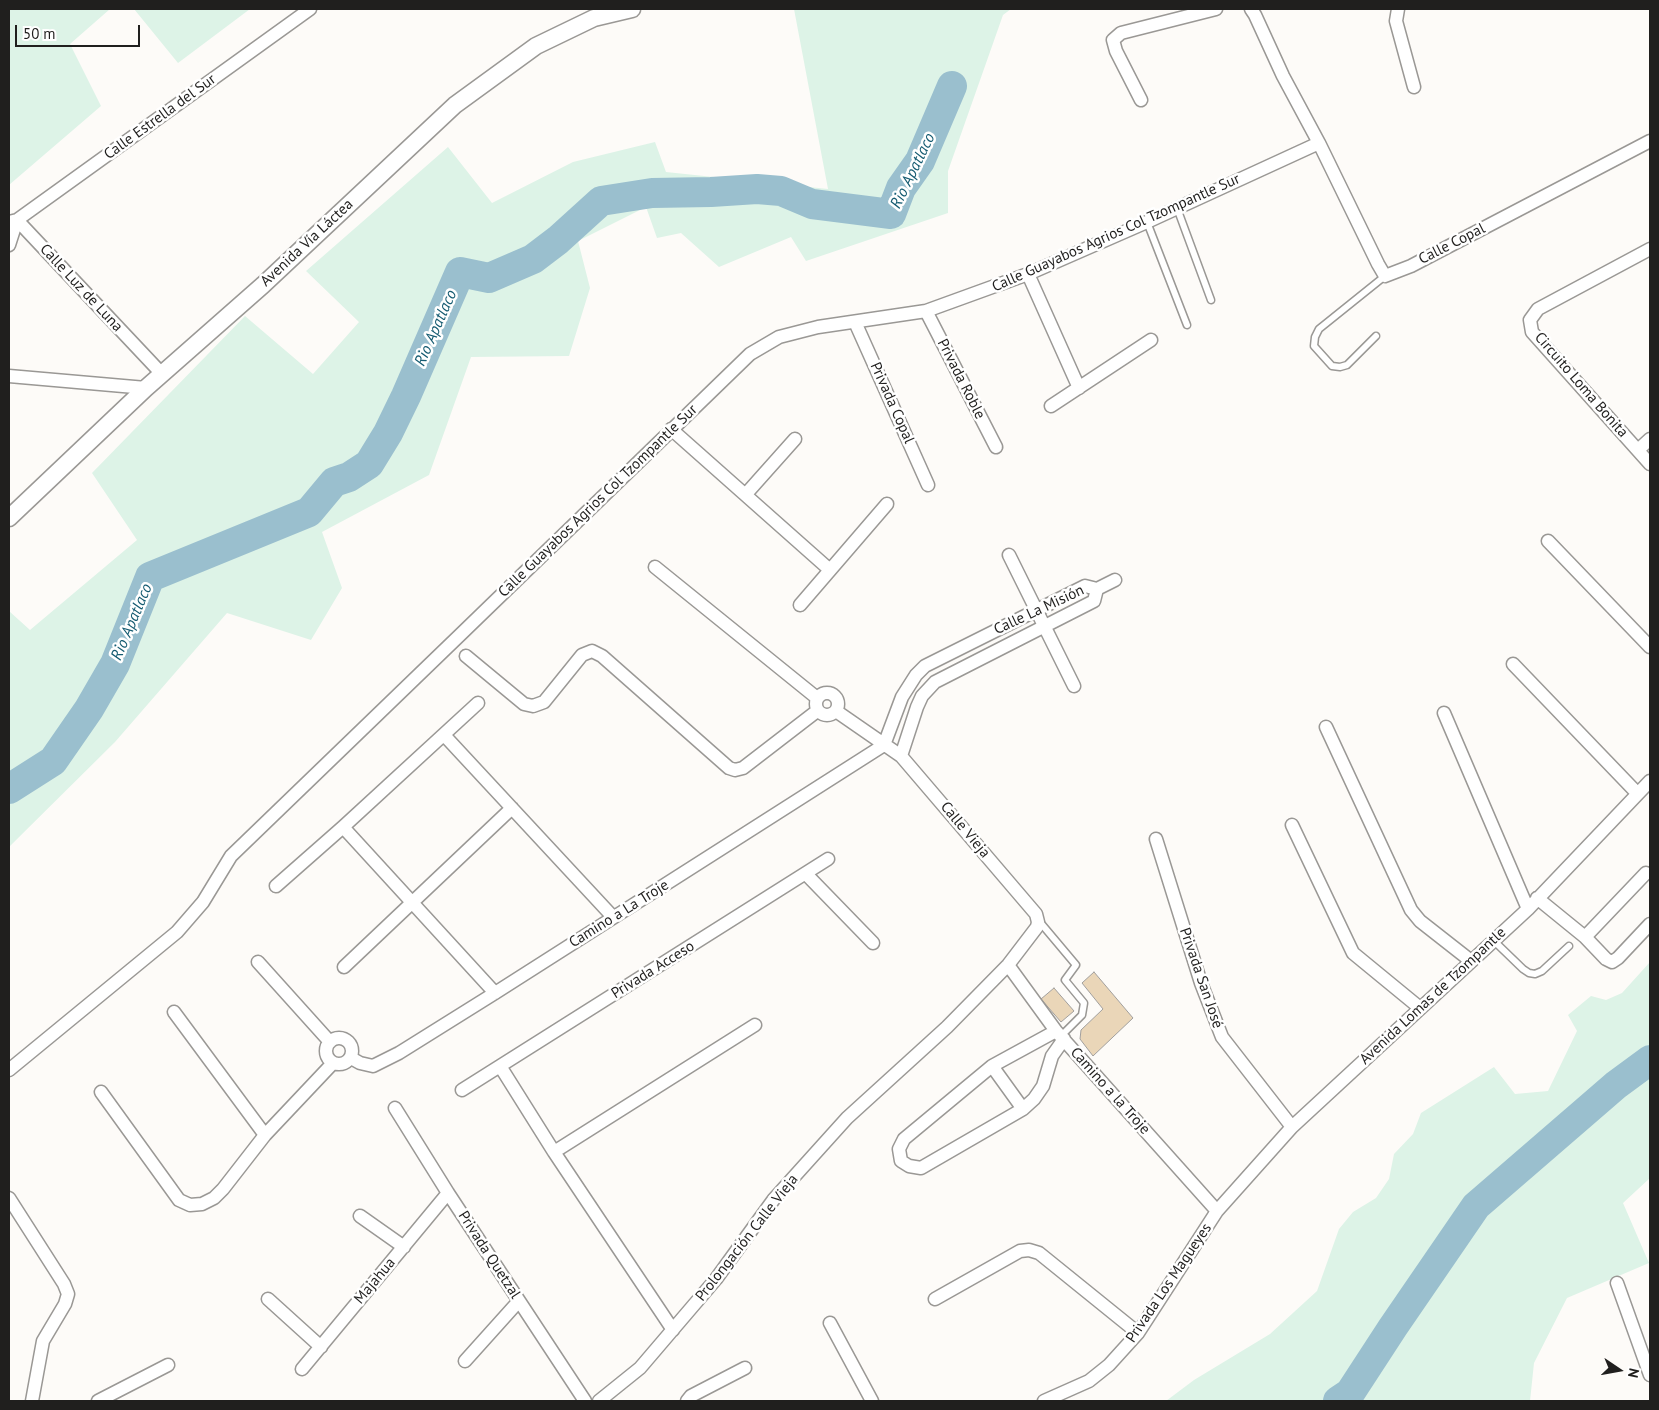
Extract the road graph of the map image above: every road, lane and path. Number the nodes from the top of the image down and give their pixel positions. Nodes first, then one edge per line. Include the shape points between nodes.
1 (310, 9) edge
2 (632, 9) edge
3 (1216, 9) edge
4 (1251, 9) edge
5 (1398, 9) edge
6 (1414, 86) dead end
7 (1141, 100) dead end
8 (1650, 141) edge
9 (1319, 143) junction
10 (1177, 208) junction
11 (13, 221) edge
12 (1146, 222) junction
13 (9, 244) edge
14 (1650, 249) edge
15 (1028, 274) junction
16 (1385, 276) junction
17 (1211, 300) dead end
18 (926, 311) junction
19 (855, 322) junction
20 (1186, 326) dead end
21 (1376, 336) dead end
22 (1151, 340) dead end
23 (162, 374) junction
24 (9, 376) edge
25 (146, 388) junction
26 (1079, 388) junction
27 (1051, 406) dead end
28 (671, 429) junction
29 (795, 439) dead end
30 (1650, 440) edge
31 (996, 446) dead end
32 (1638, 450) junction
33 (1650, 464) edge
34 (928, 485) dead end
35 (746, 494) junction
36 (887, 504) dead end
37 (9, 518) edge
38 (1548, 541) dead end
39 (1009, 555) dead end
40 (655, 567) dead end
41 (830, 570) junction
42 (1115, 580) dead end
43 (1097, 589) junction
44 (800, 606) dead end
45 (1037, 610) junction
46 (1045, 627) junction
47 (1650, 647) edge
48 (466, 656) dead end
49 (1514, 664) dead end
50 (910, 684) junction
51 (1074, 686) dead end
52 (922, 696) junction
53 (818, 698) junction
54 (478, 703) dead end
55 (817, 711) junction
56 (836, 711) junction
57 (1444, 713) dead end
58 (1326, 727) dead end
59 (444, 735) junction
60 (884, 745) junction
61 (901, 756) junction
62 (1646, 787) edge
63 (512, 808) junction
64 (1292, 824) dead end
65 (344, 827) junction
66 (1156, 838) dead end
67 (828, 859) dead end
68 (1646, 873) dead end
69 (806, 874) junction
70 (276, 886) dead end
71 (1537, 898) junction
72 (412, 902) junction
73 (1528, 909) junction
74 (614, 917) junction
75 (1038, 920) junction
76 (1650, 924) edge
77 (1585, 937) junction
78 (1493, 940) junction
79 (873, 943) dead end
80 (1569, 946) dead end
81 (1471, 961) junction
82 (258, 962) dead end
83 (1008, 965) junction
84 (344, 967) dead end
85 (495, 993) junction
86 (1420, 1008) junction
87 (174, 1012) dead end
88 (755, 1025) dead end
89 (1060, 1035) junction
90 (330, 1042) junction
91 (351, 1058) junction
92 (333, 1063) junction
93 (500, 1066) junction
94 (992, 1066) junction
95 (9, 1070) edge
96 (462, 1090) dead end
97 (101, 1092) dead end
98 (395, 1108) dead end
99 (1023, 1109) junction
100 (1292, 1127) junction
101 (265, 1135) junction
102 (554, 1152) junction
103 (448, 1193) junction
104 (9, 1198) edge
105 (1218, 1212) junction
106 (360, 1216) dead end
107 (404, 1247) junction
108 (1617, 1283) dead end
109 (268, 1299) dead end
110 (935, 1299) dead end
111 (518, 1302) junction
112 (830, 1323) dead end
113 (673, 1330) junction
114 (1138, 1333) junction
115 (321, 1347) junction
116 (465, 1361) dead end
117 (168, 1366) dead end
118 (744, 1368) dead end
119 (302, 1369) dead end
120 (1650, 1375) edge
121 (32, 1401) edge
122 (98, 1401) edge
123 (584, 1401) edge
124 (599, 1401) edge
125 (687, 1401) edge
126 (872, 1401) edge
127 (1044, 1401) edge

1 - 11 street, Calle Estrella del Sur
2 - 23 street, Avenida Vía Láctea via 594,18 536,46 455,105
3 - 7 street via 1122,33 1113,40
4 - 9 street
5 - 6 street via 1396,21
8 - 16 street, Calle Copal via 1411,266
9 - 10 street, Calle Guayabos Agrios Col Tzompantle Sur
9 - 16 street
10 - 12 street, Calle Guayabos Agrios Col Tzompantle Sur
10 - 17 lane
11 - 13 street
11 - 23 street, Calle Luz de Luna
12 - 15 street, Calle Guayabos Agrios Col Tzompantle Sur
12 - 20 lane
14 - 32 street, Circuito Loma Bonita via 1538,309 1530,320 1532,332
15 - 18 street, Calle Guayabos Agrios Col Tzompantle Sur
15 - 26 street
16 - 21 lane via 1319,329 1314,337 1314,346 1332,366 1340,367 1347,365
18 - 19 street, Calle Guayabos Agrios Col Tzompantle Sur
18 - 31 street, Privada Roble
19 - 28 street, Calle Guayabos Agrios Col Tzompantle Sur via 779,337 750,354
19 - 34 street, Privada Copal
22 - 26 street
23 - 25 street, Avenida Vía Láctea
24 - 25 street
25 - 37 street, Avenida Vía Láctea
26 - 27 street
28 - 35 street
28 - 95 street, Calle Guayabos Agrios Col Tzompantle Sur via 231,856 203,902 177,932
29 - 35 street
30 - 32 street
32 - 33 street, Circuito Loma Bonita
35 - 41 street
36 - 41 street
38 - 47 street
39 - 45 street
40 - 53 street
41 - 44 street
42 - 43 street
43 - 45 street, Calle La Misión via 1086,586
43 - 46 street, Calle La Misión via 1094,601
45 - 46 street
45 - 50 street, Calle La Misión via 925,666
46 - 51 street
46 - 52 street, Calle La Misión via 935,682
48 - 55 street via 524,704 533,706 544,702 582,655 592,651 602,656 735,770 743,768
49 - 62 street
50 - 52 street
50 - 60 street, Calle La Misión
52 - 61 street, Calle La Misión
53 - 55 street via 815,704
53 - 56 street via 823,693 831,693 838,704
54 - 59 street
55 - 56 street via 830,716
56 - 60 street, Calle Vieja
57 - 73 street
58 - 81 street via 1411,910 1420,921
59 - 63 street
59 - 65 street
60 - 61 street, Calle Vieja
60 - 74 street, Camino a La Troje
61 - 75 street, Calle Vieja
62 - 71 street, Avenida Lomas de Tzompantle
63 - 72 street
63 - 74 street
64 - 86 street via 1353,953
65 - 70 street
65 - 72 street
66 - 100 street, Privada San José via 1201,983 1222,1037
67 - 69 street, Privada Acceso
68 - 77 street
69 - 79 street
69 - 93 street, Privada Acceso
71 - 73 street, Avenida Lomas de Tzompantle
71 - 77 street
72 - 84 street
72 - 85 street
73 - 78 street, Avenida Lomas de Tzompantle
74 - 85 street, Camino a La Troje
75 - 83 street, Prolongación Calle Vieja via 1037,927
75 - 89 lane via 1076,965 1065,980 1084,1003 1082,1015
76 - 77 street via 1612,962
78 - 80 lane via 1523,969 1534,974 1542,971
78 - 81 street, Avenida Lomas de Tzompantle
81 - 86 street, Avenida Lomas de Tzompantle
82 - 90 street
83 - 89 street, Camino a la Troje
83 - 113 street, Prolongación Calle Vieja via 947,1027 847,1118 774,1199 716,1279
85 - 91 street, Camino a La Troje via 373,1066 360,1064
86 - 100 street, Avenida Lomas de Tzompantle
87 - 101 street
88 - 102 street
89 - 94 street
89 - 99 street via 1044,1086
89 - 105 street, Camino a la Troje
90 - 91 street via 338,1038 346,1040 351,1045
90 - 92 street via 328,1057
91 - 92 street via 341,1064
92 - 101 street
93 - 96 street, Privada Acceso
93 - 102 street
94 - 99 street
94 - 99 street via 904,1139 900,1149 901,1161 921,1168
97 - 101 street via 179,1200 190,1205 214,1198
98 - 103 street, Privada Quetzal
100 - 105 street, Avenida Lomas de Tzompantle
102 - 113 street
103 - 107 street, Majahua
103 - 111 street, Privada Quetzal
104 - 121 street via 68,1294 43,1340
105 - 114 street, Privada Los Magueyes
106 - 107 street
107 - 115 street, Majahua
108 - 120 street
109 - 115 street
110 - 114 street via 1020,1251 1029,1250 1039,1253
111 - 116 street
111 - 123 street, Privada Quetzal
112 - 126 street
113 - 124 street, Prolongación Calle Vieja via 640,1368
114 - 127 street, Privada Los Magueyes via 1109,1365 1089,1381
115 - 119 street, Majahua
117 - 122 street
118 - 125 street

